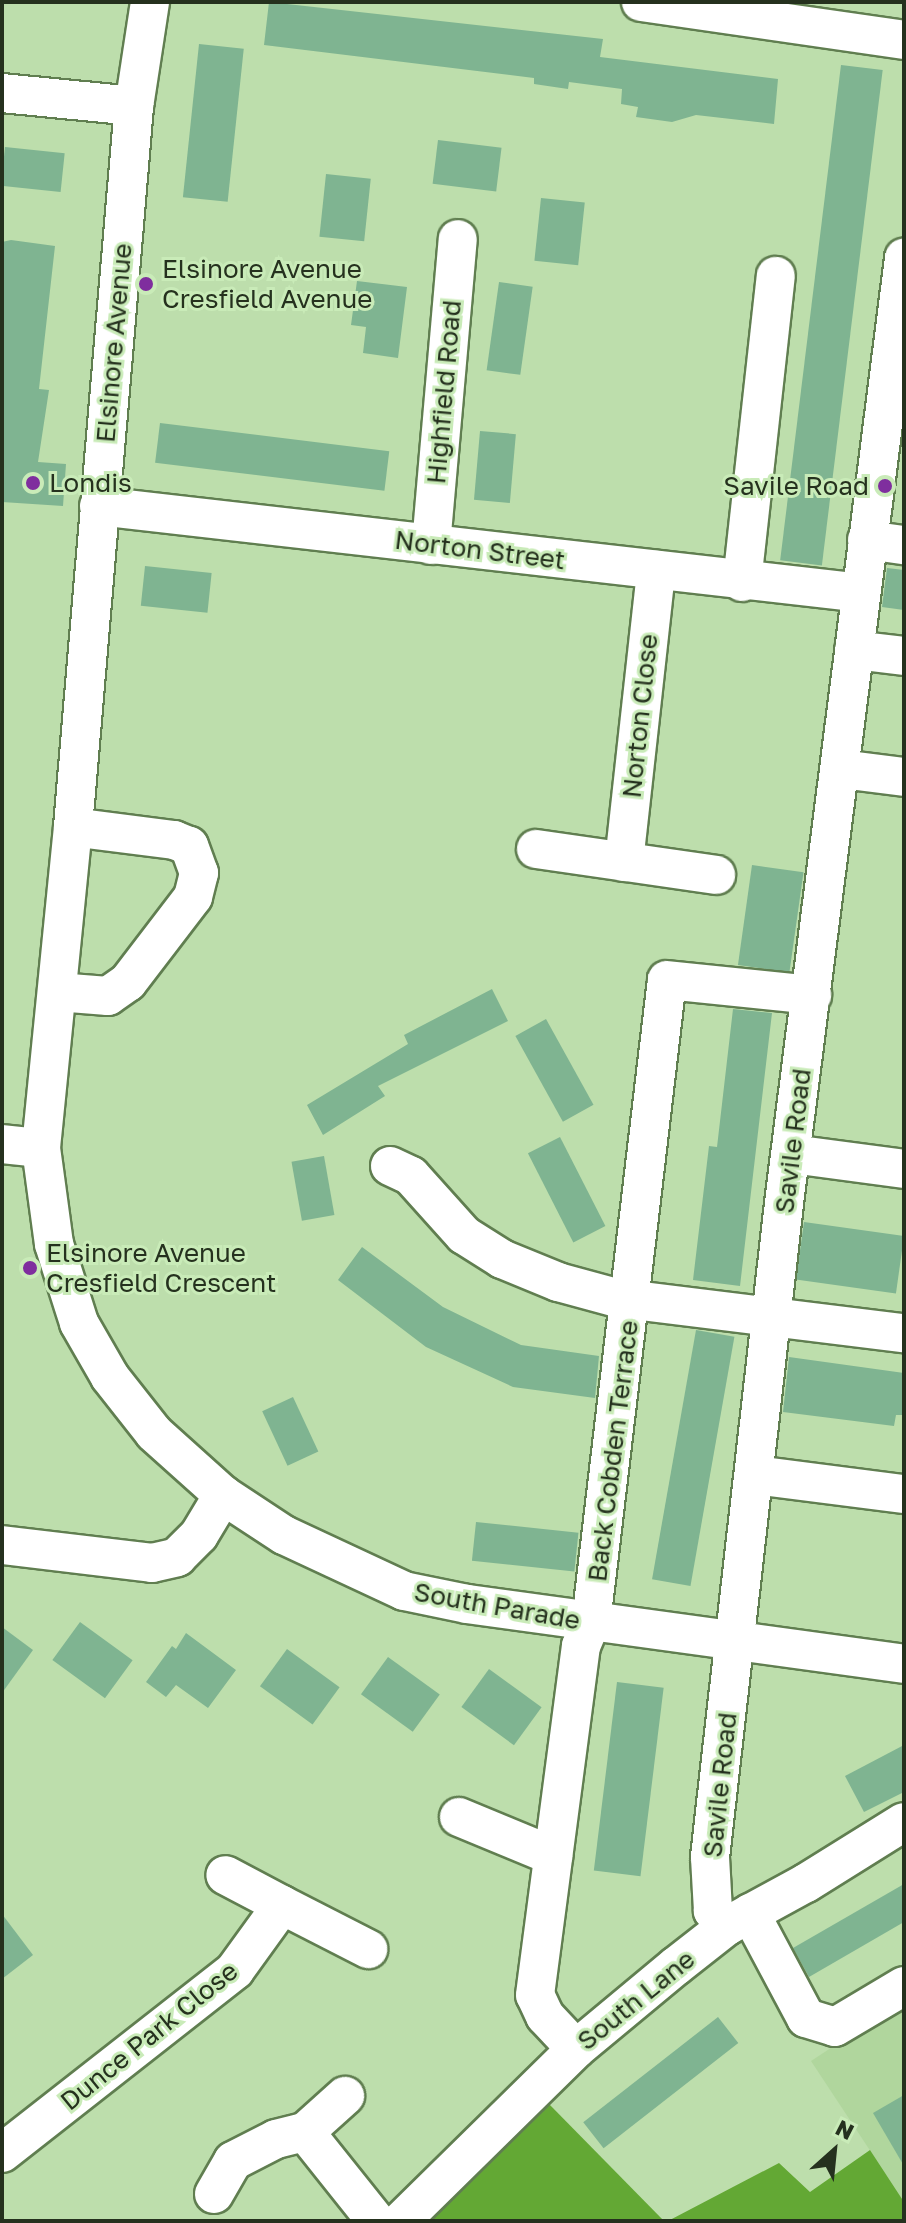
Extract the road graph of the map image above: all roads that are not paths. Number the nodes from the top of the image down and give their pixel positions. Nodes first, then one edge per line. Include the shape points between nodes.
1 (150, 2) edge
2 (663, 4) edge
3 (904, 40) edge
4 (2, 93) edge
5 (134, 106) junction
6 (458, 239) dead end
7 (904, 258) edge
8 (776, 276) dead end
9 (897, 348) edge
10 (891, 444) edge
11 (99, 506) junction
12 (867, 540) junction
13 (431, 545) junction
14 (904, 545) edge
15 (656, 570) junction
16 (742, 582) junction
17 (861, 593) junction
18 (854, 650) junction
19 (904, 656) edge
20 (841, 769) junction
21 (904, 777) edge
22 (73, 827) junction
23 (536, 849) dead end
24 (624, 862) junction
25 (716, 875) dead end
26 (57, 992) junction
27 (812, 995) junction
28 (2, 1144) edge
29 (41, 1148) junction
30 (792, 1154) junction
31 (390, 1166) dead end
32 (904, 1169) edge
33 (632, 1299) junction
34 (772, 1315) junction
35 (904, 1333) edge
36 (755, 1475) junction
37 (904, 1494) edge
38 (223, 1495) junction
39 (2, 1545) edge
40 (591, 1622) junction
41 (737, 1641) junction
42 (904, 1664) edge
43 (459, 1817) dead end
44 (904, 1822) edge
45 (553, 1856) junction
46 (225, 1875) dead end
47 (282, 1905) junction
48 (739, 1919) junction
49 (368, 1949) dead end
50 (904, 1986) edge
51 (576, 2049) junction
52 (345, 2096) dead end
53 (305, 2132) junction
54 (2, 2153) edge
55 (214, 2194) dead end
56 (376, 2221) edge
57 (401, 2221) edge

1 - 5 street, Elsinore Avenue
2 - 3 street
4 - 5 street
5 - 11 street, Elsinore Avenue
6 - 13 street, Highfield Road
7 - 9 street, Savile Road
8 - 16 street
9 - 10 street, Savile Road
10 - 12 street, Savile Road
11 - 13 street, Norton Street
11 - 22 street, Elsinore Avenue
12 - 14 street
12 - 17 street, Savile Road
13 - 15 street, Norton Street
15 - 16 street, Norton Street
15 - 24 street, Norton Close
16 - 17 street, Norton Street
17 - 18 street, Savile Road
18 - 19 street
18 - 20 street, Savile Road
20 - 21 street
20 - 27 street, Savile Road
22 - 26 street, Elsinore Avenue
22 - 26 street via 174,840 189,846 199,873 193,897 128,982 108,996
23 - 24 street
24 - 25 street
26 - 29 street, Elsinore Avenue
27 - 30 street, Savile Road
27 - 33 street, Back Cobden Terrace via 667,980
28 - 29 street
29 - 38 street, Elsinore Avenue via 54,1244 79,1323 110,1377 154,1433
30 - 32 street
30 - 34 street, Savile Road
31 - 33 street via 411,1176 464,1235 502,1259 558,1282
33 - 34 street
33 - 40 street, Back Cobden Terrace
34 - 35 street
34 - 36 street, Savile Road
36 - 37 street
36 - 41 street, Savile Road
38 - 39 street via 199,1535 177,1557 152,1563
38 - 40 street, South Parade via 296,1541 404,1591
40 - 41 street, South Parade
40 - 45 street, Back Cobden Terrace via 581,1646
41 - 42 street, South Parade
41 - 48 street, Savile Road via 710,1857 713,1911
43 - 45 street
44 - 48 street, South Lane
45 - 51 street, Back Cobden Terrace via 535,1995 545,2016
46 - 47 street
47 - 49 street
47 - 54 street, Dunce Park Close via 235,1970
48 - 50 street, Savile Road via 806,2018 835,2027
48 - 51 street, South Lane
51 - 57 street, South Lane
52 - 53 street
53 - 55 street via 276,2139 233,2161
53 - 56 street

